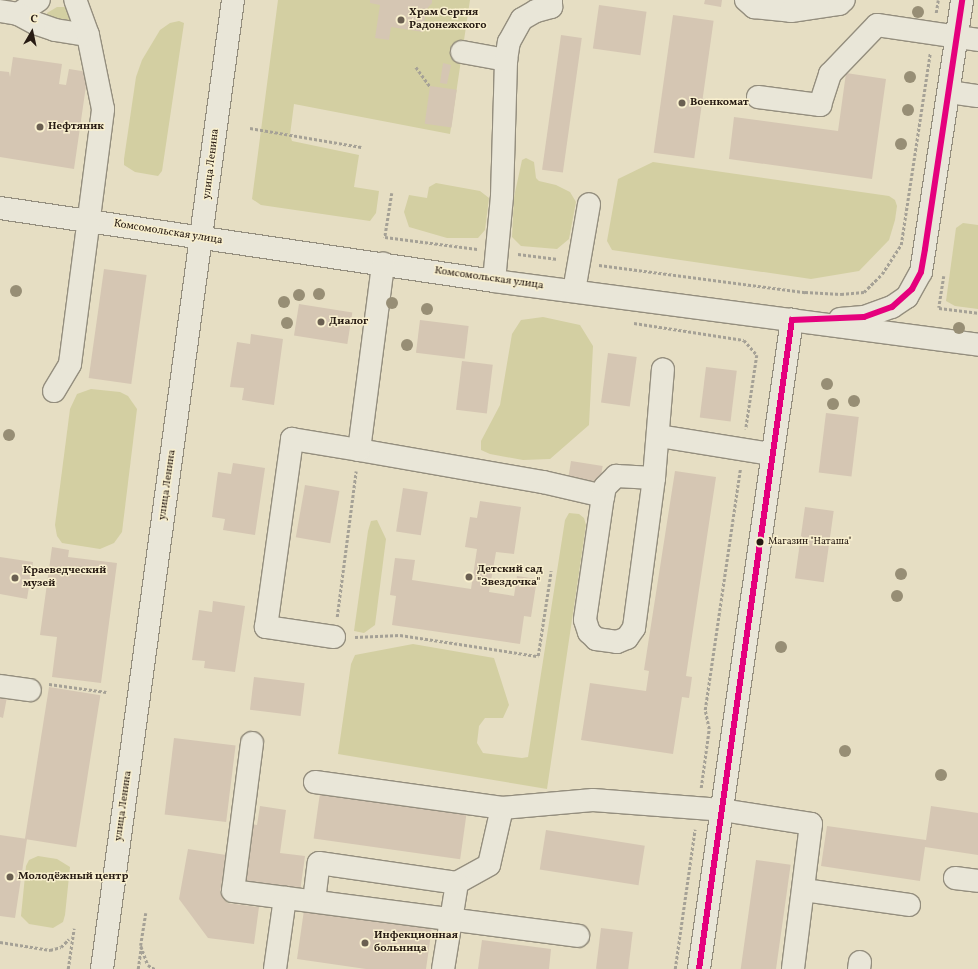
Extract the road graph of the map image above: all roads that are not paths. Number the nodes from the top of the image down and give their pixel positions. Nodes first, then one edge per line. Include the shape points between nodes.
1 (39, 0) edge
2 (75, 0) edge
3 (233, 0) edge
4 (551, 0) edge
5 (746, 0) edge
6 (844, 0) edge
7 (962, 0) edge
8 (9, 12) edge
9 (88, 35) junction
10 (957, 36) junction
11 (978, 40) edge
12 (462, 52) dead end
13 (506, 60) junction
14 (949, 92) junction
15 (978, 96) edge
16 (758, 97) dead end
17 (590, 204) dead end
18 (0, 208) edge
19 (87, 221) junction
20 (202, 239) junction
21 (383, 264) junction
22 (494, 281) junction
23 (574, 291) junction
24 (792, 320) junction
25 (978, 345) edge
26 (663, 369) dead end
27 (54, 391) dead end
28 (659, 436) junction
29 (360, 450) junction
30 (772, 454) junction
31 (654, 478) junction
32 (603, 496) junction
33 (334, 637) road end
34 (0, 686) edge
35 (38, 687) road end
36 (252, 743) dead end
37 (315, 782) dead end
38 (502, 808) junction
39 (722, 810) junction
40 (955, 878) dead end
41 (978, 881) edge
42 (457, 883) junction
43 (804, 890) junction
44 (285, 898) junction
45 (314, 902) junction
46 (909, 905) dead end
47 (450, 920) junction
48 (578, 936) dead end
49 (102, 969) edge
50 (275, 969) edge
51 (443, 969) edge
52 (699, 969) edge
53 (793, 969) edge

1 - 8 street
2 - 9 street
3 - 20 street, улица Ленина
4 - 13 street via 551,7 536,11 522,19 509,42
5 - 6 street via 754,7 791,11 839,4
7 - 10 street
8 - 9 street via 55,30
9 - 19 street via 103,109
10 - 11 street
10 - 14 street
10 - 16 street via 877,25 830,74 820,105
12 - 13 street
13 - 22 street via 502,196
14 - 15 street
14 - 24 street via 925,249 920,272 912,289 892,307 864,317
17 - 23 street
18 - 19 street, Комсомольская улица
19 - 20 street, Комсомольская улица
19 - 27 street via 70,364
20 - 21 street, Комсомольская улица
20 - 49 street, улица Ленина
21 - 22 street, Комсомольская улица
21 - 29 street
22 - 23 street, Комсомольская улица
23 - 24 street, Комсомольская улица
24 - 25 street, Комсомольская улица
24 - 30 street
26 - 28 street
28 - 30 street
28 - 31 street
29 - 32 street via 543,482
29 - 33 street via 292,439 266,627
30 - 39 street
31 - 32 street via 616,476 605,487
31 - 32 street via 634,628 627,638 617,642 596,639 589,632 585,620
34 - 35 street
36 - 44 street via 233,891
37 - 38 street
38 - 39 street via 593,800
38 - 42 street via 489,865
39 - 43 street via 811,824
39 - 52 street
40 - 41 street
42 - 45 street via 319,863
42 - 47 street
43 - 46 street
43 - 53 street
44 - 45 street
44 - 50 street
45 - 47 street
47 - 48 street
47 - 51 street

